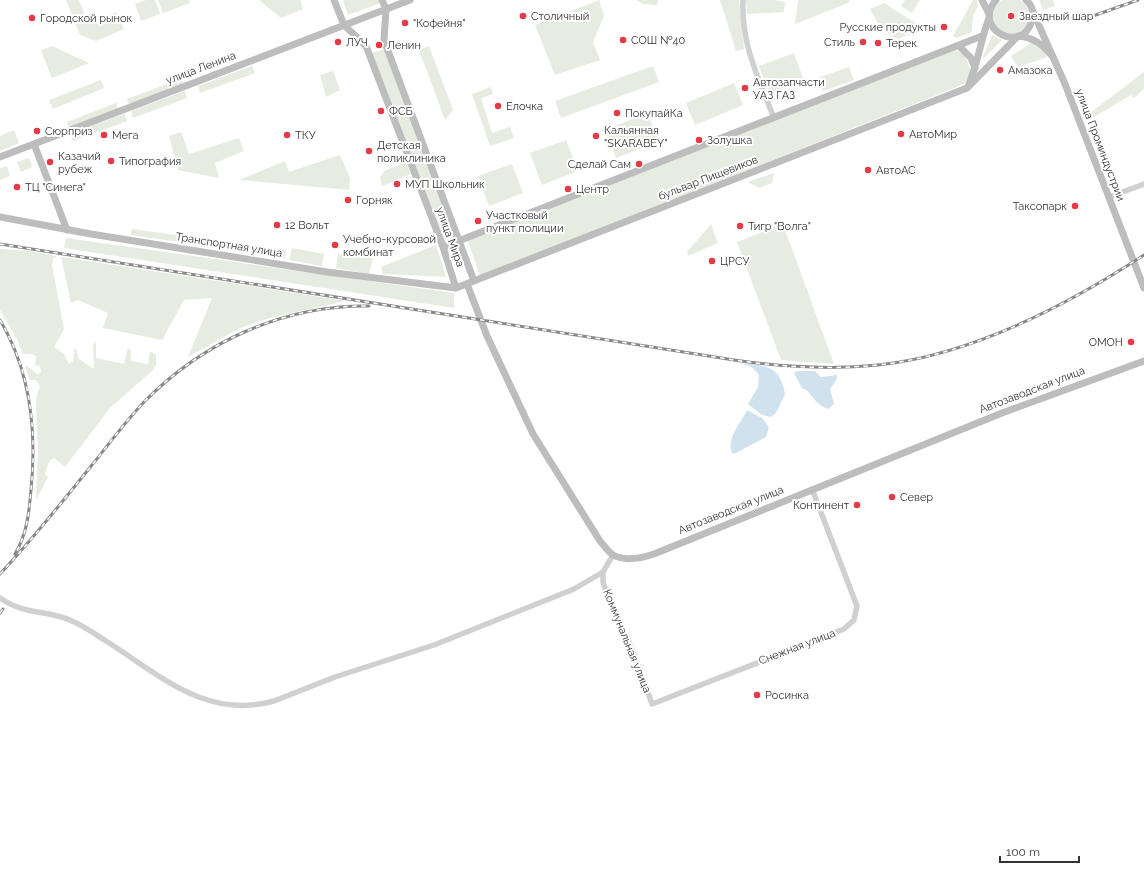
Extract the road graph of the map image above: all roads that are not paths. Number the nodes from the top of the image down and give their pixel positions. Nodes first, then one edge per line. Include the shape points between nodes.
1 (334, 0) edge
2 (382, 0) edge
3 (410, 0) edge
4 (743, 0) edge
5 (982, 0) edge
6 (996, 0) edge
7 (1026, 0) edge
8 (1031, 0) edge
9 (386, 9) junction
10 (1032, 10) junction
11 (990, 15) junction
12 (344, 25) junction
13 (982, 36) junction
14 (1018, 36) junction
15 (959, 46) junction
16 (1053, 57) junction
17 (975, 69) junction
18 (967, 88) junction
19 (774, 118) junction
20 (34, 144) junction
21 (0, 157) edge
22 (1144, 184) edge
23 (1109, 197) junction
24 (0, 217) edge
25 (67, 230) junction
26 (460, 240) junction
27 (443, 247) junction
28 (474, 281) junction
29 (467, 284) junction
30 (456, 288) junction
31 (1144, 288) edge
32 (1144, 361) edge
33 (812, 489) junction
34 (613, 555) junction
35 (603, 572) junction
36 (0, 598) edge
37 (652, 704) joint

1 - 12 main road, улица Мира
2 - 9 main road, улица Мира
3 - 9 main road, улица Ленина
4 - 19 street via 743,31
5 - 11 main road
6 - 11 main road
7 - 10 main road
8 - 10 main road, бульвар Пищевиков
9 - 12 main road, улица Ленина
9 - 26 main road, улица Мира via 384,40
10 - 14 main road, бульвар Пищевиков via 1028,28
10 - 16 main road, улица Проминдустрии
11 - 13 main road
11 - 14 main road via 991,24 999,34
12 - 20 main road, улица Ленина
12 - 27 main road, улица Мира via 366,46
13 - 15 main road
13 - 17 main road
14 - 16 main road via 1038,41
14 - 18 main road, бульвар Пищевиков
15 - 17 main road via 971,58
15 - 19 main road
16 - 23 main road, улица Проминдустрии
17 - 18 main road
18 - 28 main road, бульвар Пищевиков
19 - 26 main road
20 - 21 main road, улица Ленина
20 - 25 main road
22 - 23 street
23 - 31 main road, улица Проминдустрии
24 - 25 main road, Транспортная улица
25 - 30 main road, Транспортная улица via 327,272
26 - 27 main road
26 - 28 main road, улица Мира
27 - 30 main road, улица Мира
28 - 29 main road, бульвар Пищевиков
29 - 30 main road, бульвар Пищевиков
29 - 34 main road via 487,336 533,434 600,541
32 - 33 main road, Автозаводская улица via 1002,413
33 - 34 main road, Автозаводская улица via 640,559
33 - 37 street, Снежная улица via 857,606 854,620 844,629
34 - 35 street
35 - 36 street via 574,589 434,645 335,677 274,701 253,705 221,705 200,699 76,623 57,616 27,612
35 - 37 street, Коммунальная улица via 607,594 633,651

